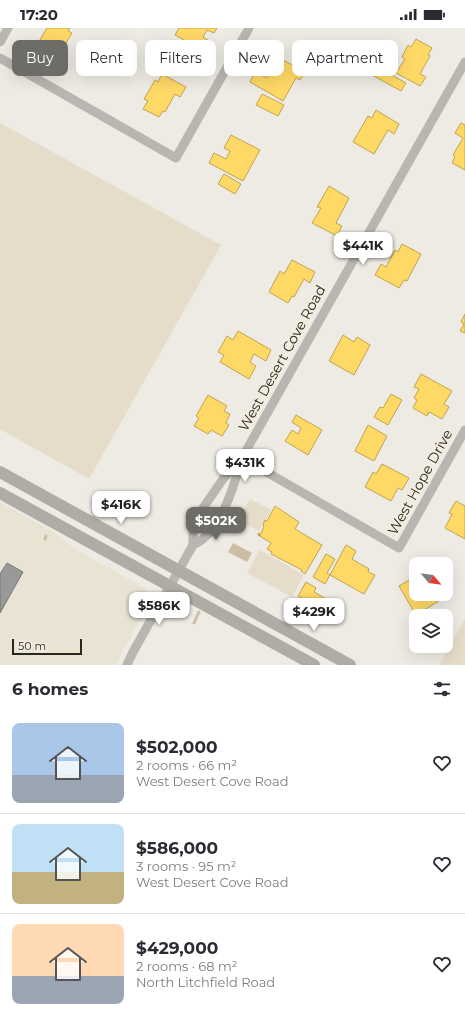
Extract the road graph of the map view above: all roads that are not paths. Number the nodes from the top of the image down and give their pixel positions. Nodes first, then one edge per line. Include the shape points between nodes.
1 (8, 28) edge
2 (250, 28) edge
3 (0, 42) edge
4 (0, 58) edge
5 (465, 62) edge
6 (465, 430) edge
7 (242, 458) junction
8 (0, 472) edge
9 (0, 489) edge
10 (0, 493) edge
11 (52, 500) junction
12 (193, 545) junction
13 (178, 571) junction
14 (170, 586) junction
15 (127, 665) edge
16 (314, 665) edge
17 (350, 665) edge

1 - 3 street
2 - 4 street via 176,158
5 - 7 street, West Desert Cove Road
6 - 7 street, West Hope Drive via 399,548
7 - 12 street, West Desert Cove Road via 232,491 214,527
7 - 12 street, West Desert Cove Road via 223,479 203,508 193,529
8 - 11 main road
9 - 11 main road via 9,487 40,502
10 - 14 main road
11 - 13 main road
12 - 13 street, West Desert Cove Road
13 - 14 street, West Desert Cove Road
13 - 17 main road
14 - 15 street, West Desert Cove Road
14 - 16 main road

